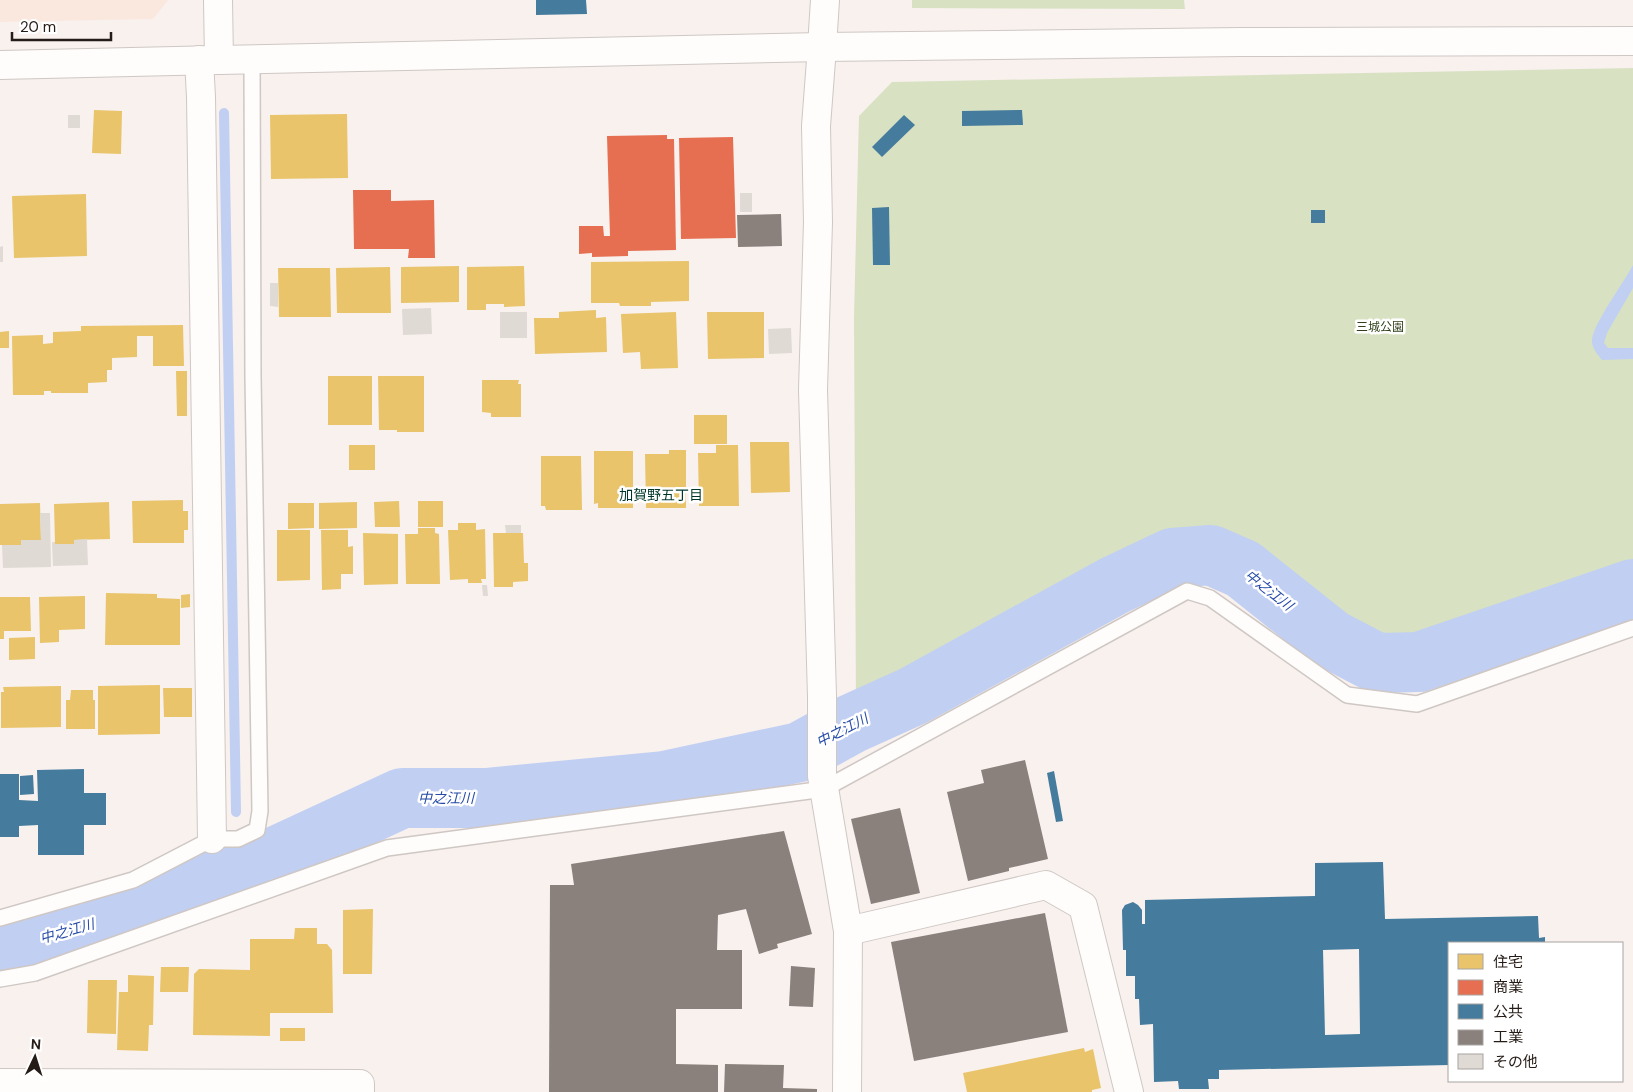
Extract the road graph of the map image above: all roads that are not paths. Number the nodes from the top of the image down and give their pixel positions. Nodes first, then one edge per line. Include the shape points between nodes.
1 (218, 0) edge
2 (825, 0) edge
3 (1633, 41) edge
4 (822, 47) junction
5 (252, 59) junction
6 (209, 60) junction
7 (0, 65) edge
8 (1633, 628) edge
9 (823, 782) junction
10 (212, 839) junction
11 (0, 918) edge
12 (848, 931) junction
13 (0, 979) edge
14 (0, 1083) edge
15 (360, 1092) edge
16 (847, 1092) edge
17 (1129, 1092) edge

1 - 6 street
2 - 4 street
3 - 4 street
4 - 5 street
4 - 9 street via 816,126 818,222 813,390
5 - 6 street
5 - 10 lane via 260,811 257,830 238,839
6 - 7 street
6 - 10 street via 201,116
8 - 9 lane via 1418,704 1347,695 1210,598 1187,591
9 - 12 street
9 - 13 lane via 387,848 35,973
10 - 11 lane via 133,880
12 - 16 street
12 - 17 street via 1046,885 1082,906
14 - 15 street via 360,1084

